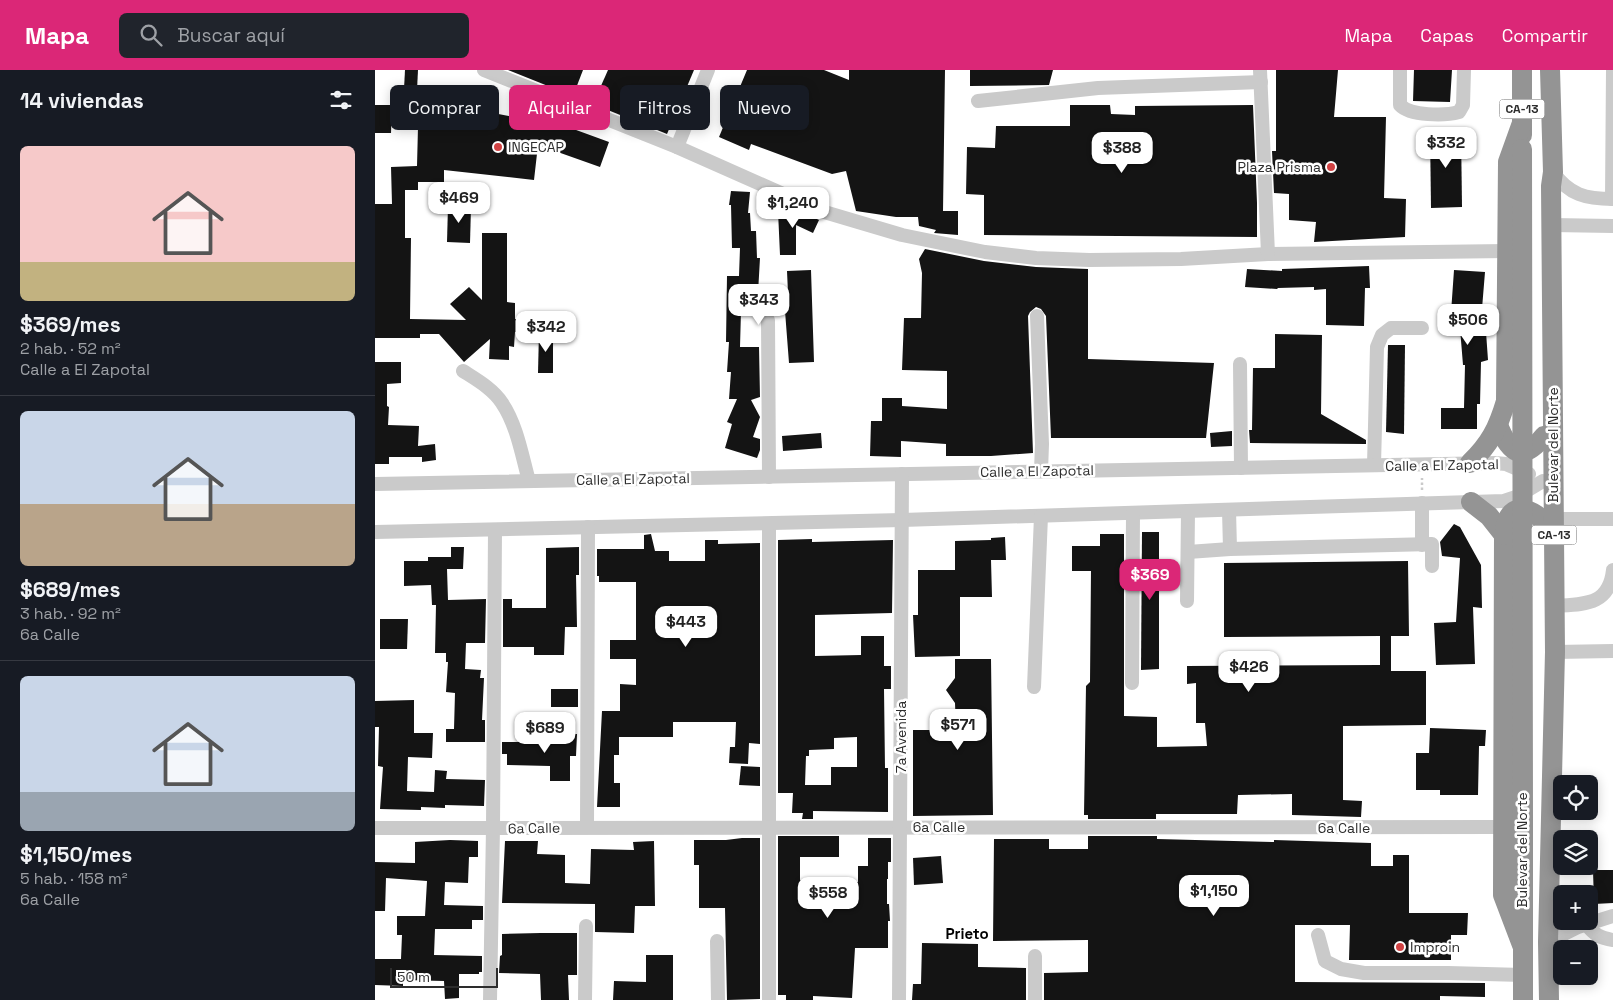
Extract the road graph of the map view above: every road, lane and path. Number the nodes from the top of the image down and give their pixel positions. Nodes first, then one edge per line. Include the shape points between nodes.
1 (484, 70) edge
2 (709, 70) edge
3 (1400, 70) edge
4 (1464, 70) edge
5 (1522, 70) edge
6 (1551, 70) edge
7 (1613, 70) edge
8 (1261, 76) edge
9 (978, 101) dead end
10 (1522, 122) junction
11 (677, 147) junction
12 (1552, 179) junction
13 (1613, 199) edge
14 (1552, 225) junction
15 (1613, 226) edge
16 (1507, 250) junction
17 (1268, 254) junction
18 (1037, 316) dead end
19 (768, 320) dead end
20 (1422, 328) dead end
21 (1239, 364) dead end
22 (463, 371) dead end
23 (1498, 425) junction
24 (1544, 436) junction
25 (1423, 464) junction
26 (1470, 464) junction
27 (1374, 465) junction
28 (1241, 468) junction
29 (1041, 471) junction
30 (902, 474) junction
31 (769, 476) junction
32 (529, 481) junction
33 (1543, 481) junction
34 (375, 484) edge
35 (1471, 502) junction
36 (1422, 504) junction
37 (1229, 510) junction
38 (1188, 511) junction
39 (1133, 513) junction
40 (1041, 516) junction
41 (1613, 519) edge
42 (902, 520) junction
43 (1548, 520) junction
44 (769, 524) junction
45 (588, 527) junction
46 (495, 530) junction
47 (375, 532) edge
48 (1504, 536) junction
49 (1422, 545) junction
50 (1230, 549) junction
51 (1188, 552) junction
52 (1432, 566) dead end
53 (1613, 570) edge
54 (1187, 601) dead end
55 (1554, 606) junction
56 (1613, 651) edge
57 (1555, 652) junction
58 (1132, 683) dead end
59 (1034, 687) dead end
60 (587, 827) junction
61 (770, 827) junction
62 (900, 827) junction
63 (1503, 827) junction
64 (375, 828) edge
65 (493, 828) junction
66 (1550, 851) junction
67 (1613, 916) edge
68 (1598, 921) edge
69 (586, 926) dead end
70 (1574, 930) edge
71 (1591, 930) edge
72 (1318, 935) dead end
73 (1613, 940) edge
74 (717, 941) dead end
75 (1548, 942) junction
76 (1522, 945) junction
77 (1035, 956) dead end
78 (1523, 975) junction
79 (490, 1000) edge
80 (585, 1000) edge
81 (718, 1000) edge
82 (769, 1000) edge
83 (899, 1000) edge
84 (1035, 1000) edge
85 (1523, 1000) edge
86 (1549, 1000) edge

1 - 11 street
2 - 11 street
3 - 4 street via 1402,108 1441,115 1459,112 1463,105
5 - 10 highway, Bulevar del Norte / CA-13
6 - 12 highway, Bulevar del Norte / CA-13
7 - 13 street
8 - 9 street
8 - 17 street
10 - 16 highway via 1508,162
10 - 76 highway, Bulevar del Norte / CA-13, bridge
11 - 17 street via 821,211 902,235 985,252 1089,260
12 - 13 street via 1580,196
12 - 14 highway, Bulevar del Norte / CA-13
12 - 24 highway via 1546,197
14 - 15 street
14 - 43 highway, Bulevar del Norte / CA-13
16 - 17 street
16 - 23 highway via 1506,401
18 - 29 street
19 - 31 street
20 - 27 street via 1391,328 1382,335 1377,347
21 - 28 street
22 - 32 street via 490,389 502,403
23 - 24 highway via 1503,438 1515,451 1522,453 1529,451
23 - 26 highway via 1489,442
24 - 33 highway
25 - 26 street, Calle a El Zapotal
25 - 27 street, Calle a El Zapotal
25 - 36 path
26 - 33 street, Calle a El Zapotal via 1505,464
27 - 28 street, Calle a El Zapotal
28 - 29 street, Calle a El Zapotal
29 - 30 street, Calle a El Zapotal
30 - 31 street, Calle a El Zapotal
30 - 42 street, 7a Avenida
31 - 32 street, Calle a El Zapotal
32 - 34 street, Calle a El Zapotal
33 - 35 street via 1504,501
33 - 43 highway
35 - 36 street
35 - 48 highway via 1489,516
36 - 37 street
36 - 49 street
37 - 38 street
37 - 50 street
38 - 39 street
38 - 51 street
39 - 40 street
39 - 58 street
40 - 42 street
40 - 59 street
41 - 43 street
42 - 44 street
42 - 62 street, 7a Avenida
43 - 48 highway via 1529,510 1514,511 1509,516
43 - 55 highway, Bulevar del Norte / CA-13
43 - 66 highway via 1544,837
44 - 45 street
44 - 61 street
45 - 46 street
45 - 60 street
46 - 47 street
46 - 65 street
48 - 63 highway
49 - 50 street
49 - 52 street via 1432,544
50 - 51 street
51 - 54 street
53 - 55 street via 1612,581 1596,601
55 - 57 highway, Bulevar del Norte / CA-13
56 - 57 street
57 - 66 highway, Bulevar del Norte / CA-13
60 - 61 street, 6a Calle
60 - 65 street, 6a Calle
61 - 62 street, 6a Calle
61 - 82 street
62 - 63 street, 6a Calle
62 - 83 street, 7a Avenida
63 - 76 highway via 1503,896
64 - 65 street, 6a Calle
65 - 79 street
66 - 75 highway, Bulevar del Norte / CA-13
67 - 68 street
69 - 80 street
70 - 75 street
71 - 73 street via 1599,937
72 - 78 street via 1325,961 1341,969 1363,973
74 - 81 street
75 - 86 highway, Bulevar del Norte / CA-13
76 - 78 highway, Bulevar del Norte / CA-13
77 - 84 street
78 - 85 highway, Bulevar del Norte / CA-13

